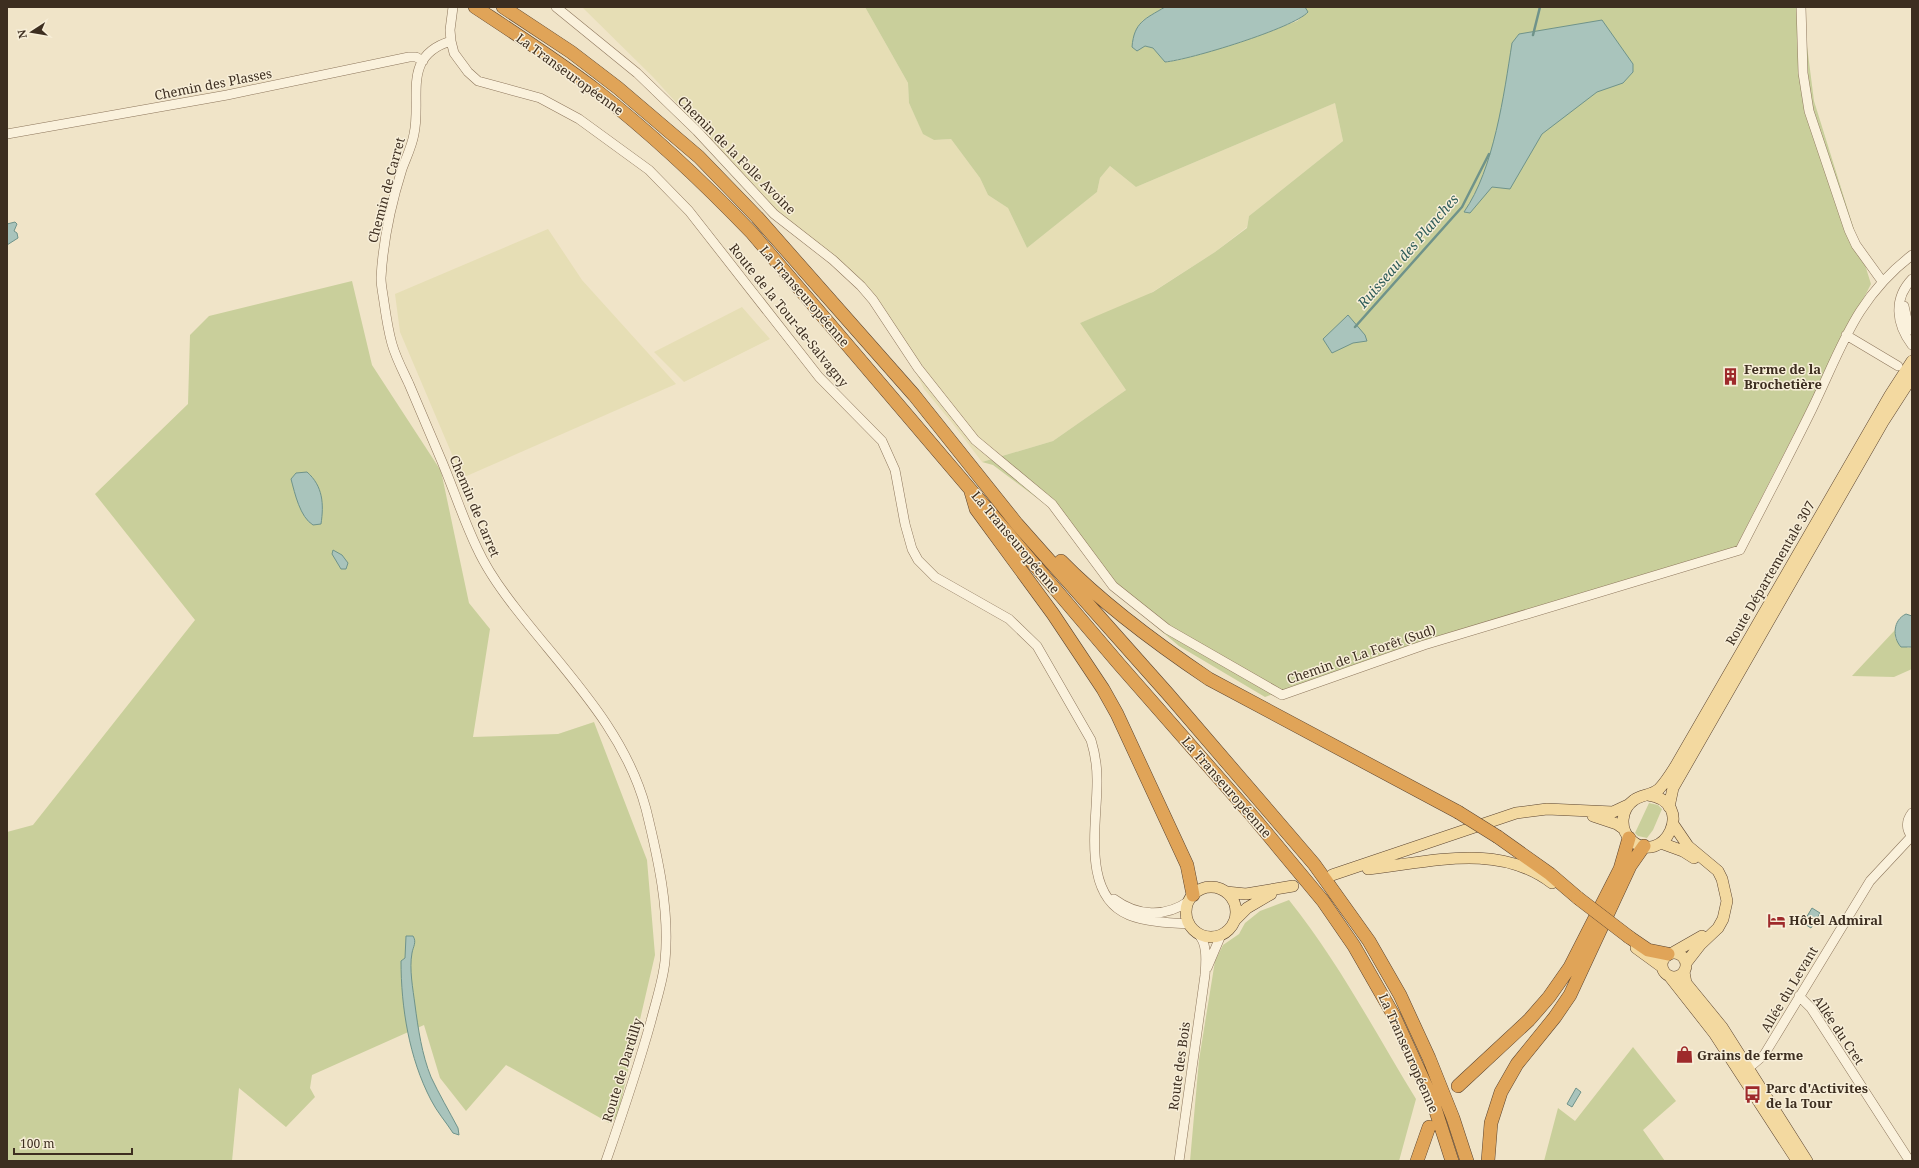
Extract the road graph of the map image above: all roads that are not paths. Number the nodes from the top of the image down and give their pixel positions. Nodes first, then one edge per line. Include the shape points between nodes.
1 (454, 7) edge
2 (475, 7) edge
3 (503, 7) edge
4 (556, 7) edge
5 (1800, 7) edge
6 (451, 41) junction
7 (423, 61) junction
8 (7, 134) edge
9 (1912, 255) edge
10 (1911, 280) edge
11 (1882, 281) junction
12 (1912, 330) edge
13 (1846, 335) junction
14 (1912, 345) edge
15 (1912, 361) edge
16 (1898, 366) dead end
17 (918, 368) joint
18 (1912, 377) edge
19 (969, 486) junction
20 (1017, 524) junction
21 (1648, 795) junction
22 (1628, 805) junction
23 (1669, 807) junction
24 (1577, 810) junction
25 (1912, 813) edge
26 (1673, 824) junction
27 (1627, 833) junction
28 (1912, 837) edge
29 (1660, 843) junction
30 (1644, 846) junction
31 (1346, 871) junction
32 (1332, 875) dead end
33 (1293, 886) dead end
34 (1281, 889) junction
35 (1226, 892) junction
36 (1106, 894) junction
37 (1191, 898) junction
38 (1576, 899) junction
39 (1235, 920) junction
40 (1189, 924) junction
41 (1197, 933) junction
42 (1221, 936) junction
43 (1627, 939) junction
44 (1671, 953) junction
45 (1662, 966) junction
46 (1685, 968) junction
47 (1205, 975) junction
48 (1670, 977) junction
49 (661, 985) joint
50 (1799, 996) junction
51 (1746, 1071) junction
52 (1458, 1086) dead end
53 (1430, 1127) dead end
54 (1909, 1160) dead end
55 (606, 1161) edge
56 (1179, 1161) edge
57 (1417, 1161) edge
58 (1452, 1161) edge
59 (1467, 1161) edge
60 (1488, 1161) edge
61 (1797, 1161) edge
62 (1807, 1161) edge

1 - 6 street, Route de la Tour-de-Salvagny
2 - 19 highway, La Transeuropéenne via 597,91 631,118 716,195 752,233
3 - 20 highway, La Transeuropéenne via 571,52 613,84 699,157 757,217 914,395
4 - 17 street, Chemin de la Folle Avoine via 637,73 697,131 774,214 833,260 861,286
5 - 11 street via 1803,73 1810,118 1849,230 1856,245
6 - 7 street, Chemin de Carret via 432,49
6 - 36 street, Route de la Tour-de-Salvagny via 460,64 478,80 540,98 579,119 649,170 689,211 819,377 882,441 895,470 905,524 918,560 935,576 1009,619 1028,635 1037,646 1091,740 1096,755 1098,779 1094,856 1096,870
7 - 8 street, Chemin des Plasses via 409,57 226,95
7 - 49 street, Chemin de Carret via 417,77 414,99 414,136 393,205 383,255 381,281 392,347 477,549 496,583 597,709 619,744 633,774 658,863 666,930
9 - 11 street
10 - 12 street via 1904,300 1904,314
10 - 14 street via 1902,292 1899,316 1901,327
11 - 13 street via 1864,303
13 - 16 street
13 - 17 street, Chemin de La Forêt (Sud) via 1812,410 1740,550 1418,647 1282,695 1167,629 1113,586 1052,504 975,440
15 - 21 main road, Route Départementale 307 via 1675,767 1658,790
18 - 23 main road, Route Départementale 307 via 1883,422 1673,788
19 - 37 highway via 976,509 1052,614 1118,714 1187,865
19 - 58 highway, La Transeuropéenne via 1323,901 1354,946 1394,1016 1432,1099
20 - 38 highway, bridge via 1037,537 1106,604 1209,679 1458,812 1550,874
20 - 59 highway, La Transeuropéenne via 1224,758 1342,901 1400,995 1432,1065
21 - 22 main road via 1637,798
21 - 23 main road via 1660,798
22 - 24 main road via 1613,812
22 - 27 main road via 1624,814
23 - 26 main road
24 - 27 main road via 1621,826
24 - 31 main road via 1546,809 1516,813
25 - 28 street via 1907,822 1908,832
26 - 29 main road via 1669,835
26 - 46 main road via 1688,846 1718,871 1727,901 1718,928 1700,945
27 - 30 main road
27 - 52 highway via 1620,869 1570,967 1549,997 1528,1020
28 - 50 street, Allée du Levant via 1870,881
29 - 30 main road
29 - 44 main road via 1683,851 1697,860 1708,870 1720,892 1718,913 1711,927 1693,943
30 - 60 highway via 1630,866 1570,995 1517,1064 1501,1092 1491,1123
31 - 32 main road
31 - 38 main road via 1412,862 1490,858 1531,869
33 - 34 main road
34 - 35 main road via 1246,894
34 - 39 main road via 1247,908
35 - 37 main road via 1220,888 1205,887
35 - 39 main road via 1235,905
36 - 37 street via 1131,909 1149,913 1177,909
36 - 40 street, Route de la Tour-de-Salvagny via 1112,904 1129,916
37 - 40 main road via 1186,908
38 - 43 highway, bridge
39 - 42 main road via 1232,927
40 - 41 main road
41 - 42 main road via 1206,937
41 - 47 street, Route des Bois via 1203,940
42 - 47 street, Route des Bois
43 - 44 highway via 1648,950
43 - 45 main road
44 - 45 main road via 1663,958
44 - 46 main road via 1683,957
45 - 48 main road via 1664,973
46 - 48 main road via 1678,977
46 - 51 main road via 1686,983 1722,1027
47 - 56 street, Route des Bois
48 - 51 main road
49 - 55 street, Route de Dardilly via 628,1098
50 - 51 street, Allée du Levant via 1764,1055
50 - 54 street, Allée du Cret via 1811,1008
51 - 61 main road
51 - 62 main road
53 - 57 highway

